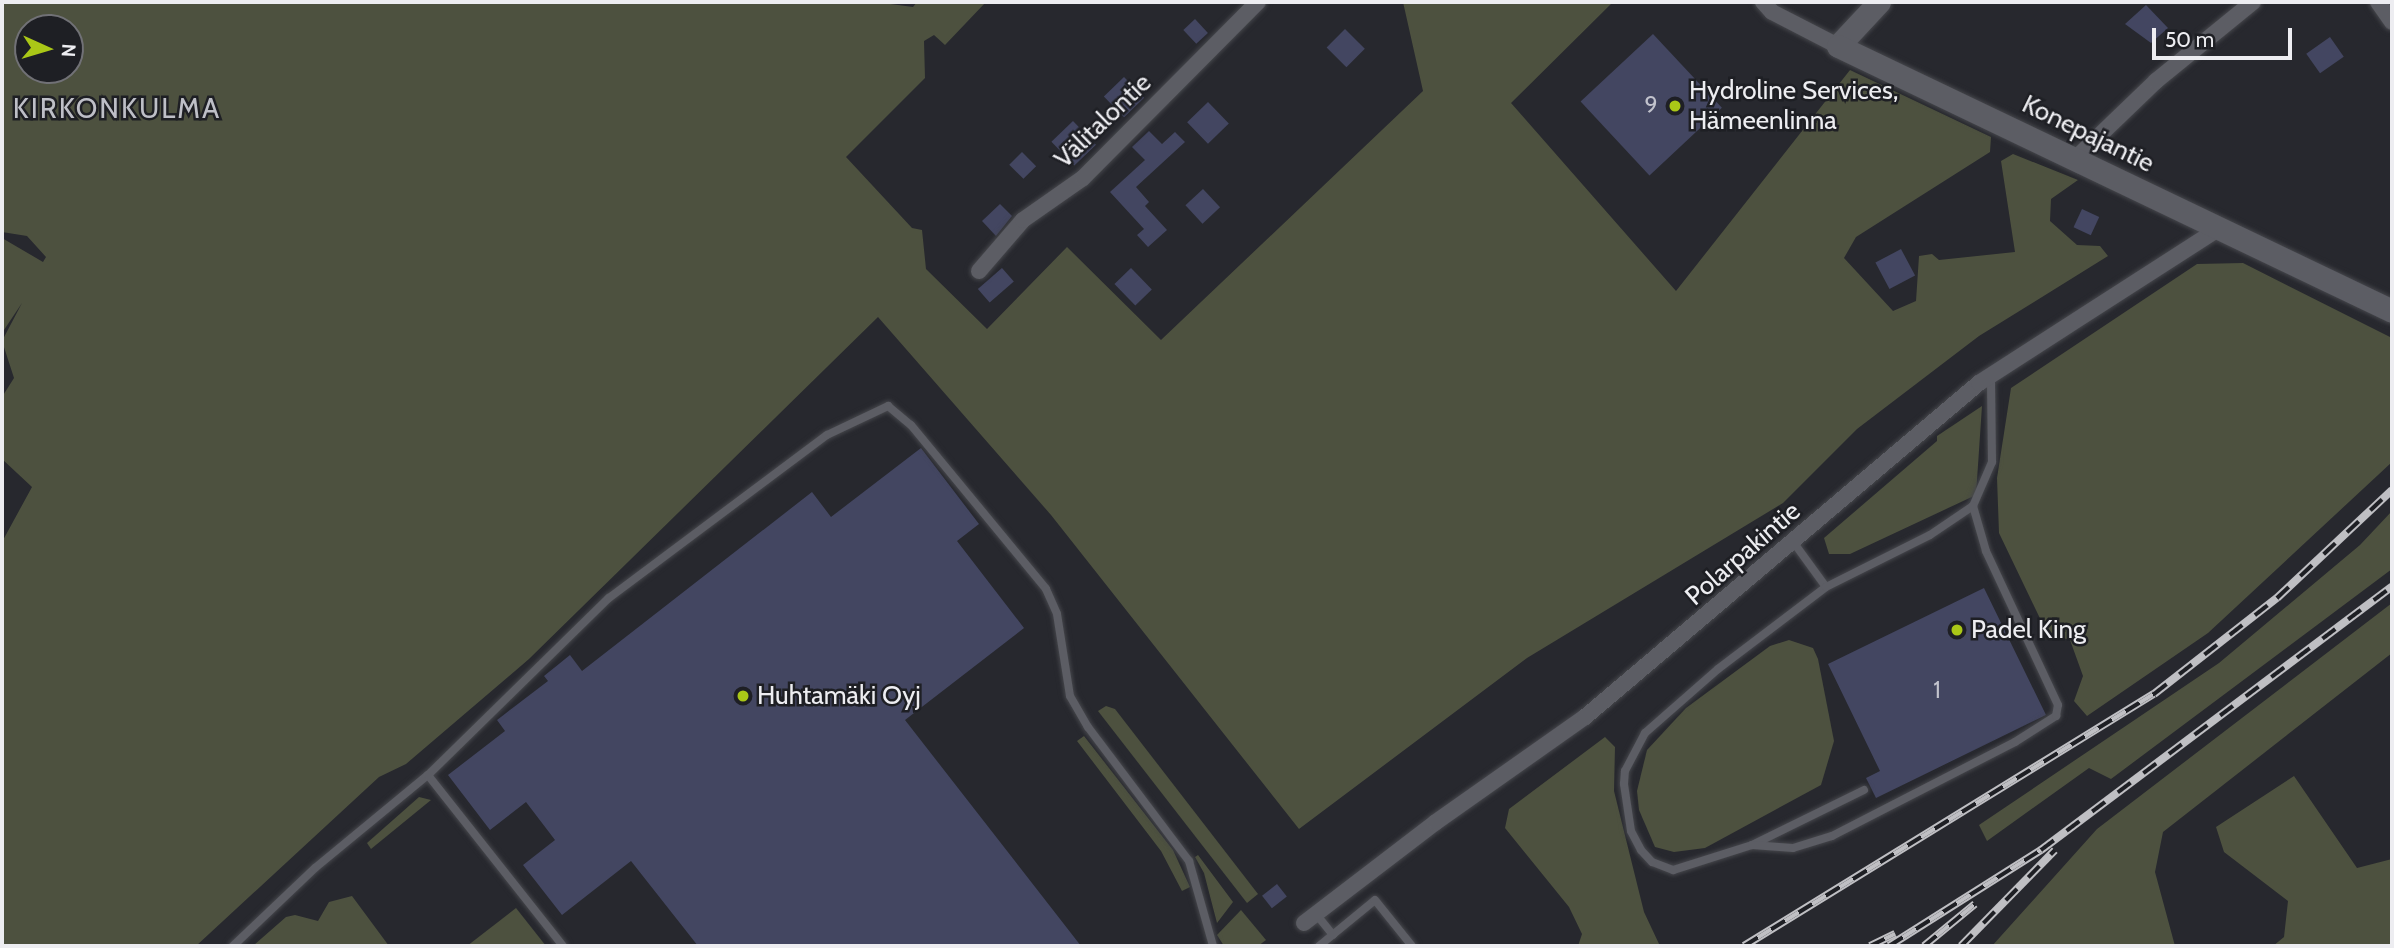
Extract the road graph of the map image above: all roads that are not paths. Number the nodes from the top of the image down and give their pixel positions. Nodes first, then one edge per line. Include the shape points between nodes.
1 (1258, 2) edge
2 (1763, 2) edge
3 (1879, 2) edge
4 (2253, 2) edge
5 (2378, 2) edge
6 (2392, 22) edge
7 (1838, 46) junction
8 (2077, 158) junction
9 (2218, 229) junction
10 (979, 271) dead end
11 (2392, 311) edge
12 (1991, 375) junction
13 (1973, 506) junction
14 (1794, 542) junction
15 (1826, 587) junction
16 (428, 775) junction
17 (1864, 790) dead end
18 (1752, 845) junction
19 (1310, 919) joint
20 (1333, 935) junction
21 (233, 946) edge
22 (563, 946) edge
23 (1213, 946) edge
24 (1319, 946) edge
25 (1412, 946) edge

1 - 10 street, Välitalontie via 1083,178 1023,220
2 - 7 street, Konepajantie via 1772,12
3 - 7 street
4 - 8 street via 2156,81
5 - 6 street
7 - 8 street, Konepajantie
8 - 9 street, Konepajantie
9 - 11 street, Konepajantie
9 - 12 street, Polarpakintie
12 - 13 lane via 1992,461 1989,478
12 - 14 street, Polarpakintie via 1920,430
13 - 15 lane via 1930,535
13 - 18 lane via 1986,551 2058,705 2056,716 1832,836 1793,848
14 - 15 lane
14 - 19 street, Polarpakintie via 1585,718
15 - 18 lane via 1672,708 1645,733 1625,771 1624,807 1631,831 1642,850 1661,867 1684,869
16 - 21 lane via 315,868
16 - 22 lane
16 - 23 lane via 609,598 827,435 888,406 911,425 1046,589 1057,614 1070,696 1088,727 1189,861
17 - 18 lane
19 - 20 lane
20 - 24 lane
20 - 25 lane via 1375,900

